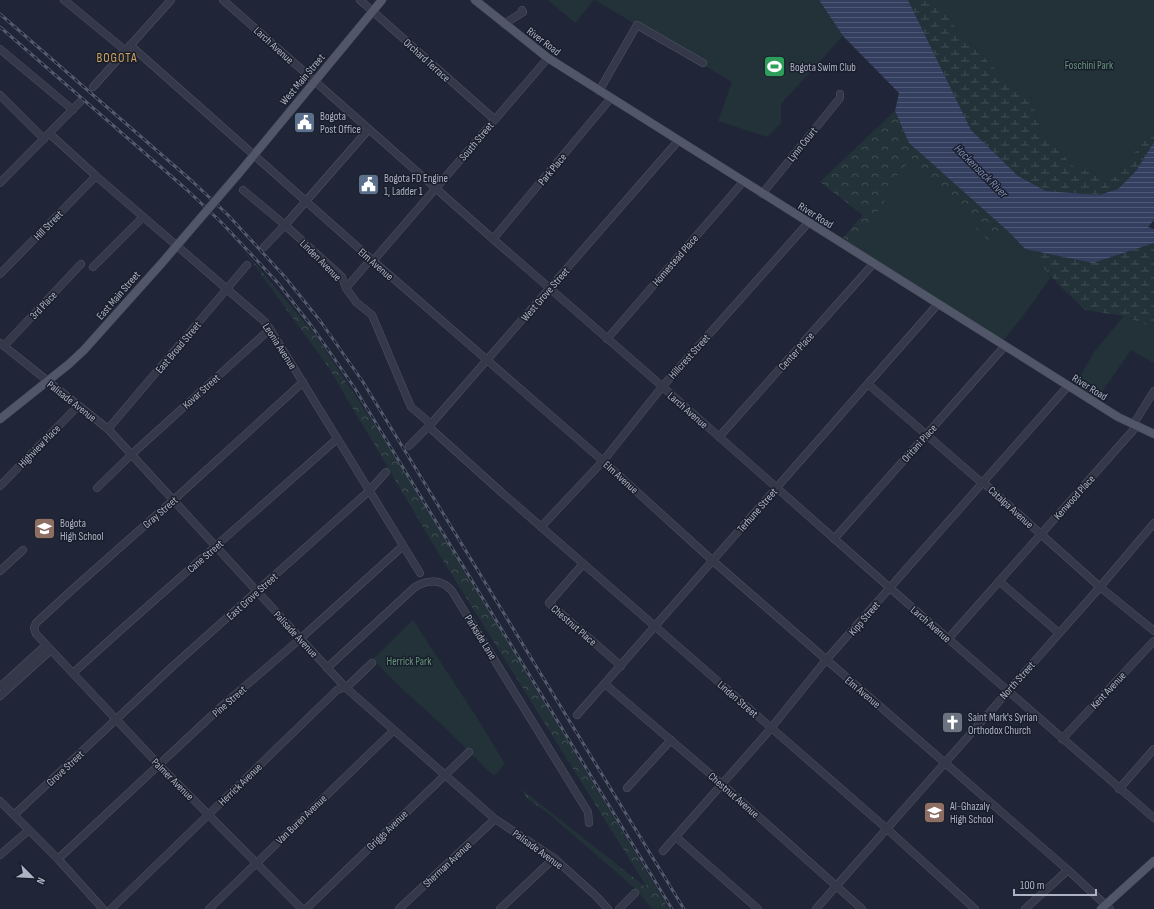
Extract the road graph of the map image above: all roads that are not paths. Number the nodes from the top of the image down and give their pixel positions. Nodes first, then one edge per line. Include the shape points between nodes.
1 (64, 0) edge
2 (171, 0) edge
3 (223, 0) edge
4 (360, 0) edge
5 (382, 0) edge
6 (475, 0) edge
7 (522, 10) dead end
8 (373, 11) junction
9 (504, 24) junction
10 (128, 48) junction
11 (0, 49) edge
12 (548, 58) junction
13 (703, 63) dead end
14 (315, 81) junction
15 (93, 87) dead end
16 (599, 91) junction
17 (840, 94) dead end
18 (0, 95) edge
19 (611, 98) junction
20 (80, 102) dead end
21 (73, 110) junction
22 (494, 119) junction
23 (369, 129) junction
24 (47, 136) junction
25 (678, 141) junction
26 (254, 154) junction
27 (240, 172) joint
28 (96, 176) junction
29 (0, 182) edge
30 (744, 182) junction
31 (437, 189) junction
32 (242, 190) dead end
33 (762, 194) junction
34 (306, 201) junction
35 (143, 217) junction
36 (808, 223) junction
37 (285, 225) junction
38 (493, 239) junction
39 (264, 246) dead end
40 (372, 260) junction
41 (81, 264) dead end
42 (873, 264) junction
43 (247, 265) dead end
44 (93, 267) dead end
45 (0, 274) edge
46 (228, 288) junction
47 (346, 288) junction
48 (550, 289) junction
49 (937, 305) junction
50 (270, 329) junction
51 (607, 339) junction
52 (2, 344) edge
53 (1004, 347) junction
54 (487, 361) junction
55 (47, 382) junction
56 (303, 382) junction
57 (868, 384) junction
58 (1068, 386) junction
59 (662, 387) junction
60 (1154, 391) edge
61 (78, 406) junction
62 (1, 416) edge
63 (430, 426) junction
64 (1134, 426) junction
65 (108, 429) junction
66 (926, 434) junction
67 (1154, 434) edge
68 (719, 437) junction
69 (337, 439) junction
70 (410, 446) dead end
71 (132, 454) junction
72 (603, 460) junction
73 (386, 472) dead end
74 (982, 483) junction
75 (0, 486) edge
76 (97, 488) dead end
77 (776, 488) junction
78 (369, 491) junction
79 (500, 491) joint
80 (174, 500) junction
81 (1154, 523) edge
82 (541, 527) junction
83 (1041, 534) junction
84 (834, 539) junction
85 (217, 546) junction
86 (403, 546) junction
87 (23, 550) dead end
88 (713, 561) junction
89 (583, 564) junction
90 (0, 571) edge
91 (420, 573) dead end
92 (999, 581) junction
93 (1100, 587) junction
94 (890, 588) junction
95 (257, 592) junction
96 (655, 627) junction
97 (1154, 631) edge
98 (1058, 633) junction
99 (300, 639) junction
100 (948, 639) junction
101 (1154, 641) edge
102 (48, 648) junction
103 (826, 660) junction
104 (372, 663) dead end
105 (621, 666) junction
106 (327, 668) junction
107 (73, 674) junction
108 (605, 684) junction
109 (345, 687) junction
110 (0, 688) edge
111 (1008, 690) junction
112 (0, 696) edge
113 (577, 715) dead end
114 (116, 720) junction
115 (772, 727) junction
116 (394, 730) junction
117 (1062, 739) junction
118 (671, 740) junction
119 (1154, 749) edge
120 (469, 752) dead end
121 (945, 761) junction
122 (159, 765) junction
123 (444, 774) junction
124 (722, 784) junction
125 (627, 788) dead end
126 (1119, 789) junction
127 (0, 801) edge
128 (14, 815) junction
129 (209, 815) junction
130 (1154, 818) edge
131 (495, 819) junction
132 (589, 823) dead end
133 (886, 828) junction
134 (29, 830) junction
135 (676, 837) junction
136 (663, 852) dead end
137 (0, 855) edge
138 (554, 858) junction
139 (58, 859) junction
140 (1154, 861) edge
141 (256, 863) junction
142 (1068, 870) junction
143 (837, 886) junction
144 (635, 893) dead end
145 (1106, 907) edge
146 (101, 908) edge
147 (111, 909) edge
148 (209, 909) edge
149 (302, 909) edge
150 (306, 909) edge
151 (399, 909) edge
152 (500, 909) edge
153 (608, 909) edge
154 (619, 909) edge
155 (758, 909) edge
156 (816, 909) edge
157 (862, 909) edge
158 (975, 909) edge
159 (1025, 909) edge

1 - 10 street, Elm Avenue
2 - 10 street
3 - 14 street, Larch Avenue
4 - 8 street, Orchard Terrace
5 - 8 main road, West Main Street
6 - 9 main road, River Road
7 - 9 street via 523,12
8 - 14 main road, West Main Street
8 - 22 street, Orchard Terrace
9 - 12 main road, River Road
10 - 15 street
10 - 26 street, Elm Avenue
11 - 21 street
12 - 16 main road, River Road
12 - 22 street, South Street
13 - 16 street via 637,25
14 - 23 street, Larch Avenue
14 - 26 main road, West Main Street
16 - 19 main road, River Road
17 - 33 street, Lynn Court via 840,98
18 - 24 street, Leonia Avenue
19 - 25 main road, River Road
19 - 38 street, Park Place
20 - 21 street
21 - 24 street
22 - 31 street, South Street
23 - 31 street, Larch Avenue
23 - 34 street
24 - 28 street, Leonia Avenue
24 - 29 street
25 - 30 main road, River Road
25 - 48 street, West Grove Street
26 - 27 main road, West Main Street
26 - 34 street, Elm Avenue
27 - 55 main road, East Main Street, bridge via 84,350
28 - 35 street, Leonia Avenue
28 - 45 street, Hill Street
30 - 33 main road, River Road
30 - 51 street, Homestead Place
31 - 38 street, Larch Avenue
31 - 40 street, South Street
32 - 37 street, Linden Avenue
33 - 36 main road, River Road
34 - 37 street
34 - 40 street, Elm Avenue
35 - 44 street
35 - 46 street, Leonia Avenue
36 - 42 main road, River Road
36 - 59 street, Hillcrest Street
37 - 39 street
37 - 47 street, Linden Avenue via 342,277
38 - 48 street, Larch Avenue
40 - 47 street, South Street
40 - 54 street, Elm Avenue
41 - 52 street, 3rd Place
42 - 49 main road, River Road
42 - 68 street, Center Place
43 - 46 street, East Broad Street
46 - 50 street, Leonia Avenue
46 - 65 street, East Broad Street
47 - 63 street, Linden Avenue via 356,302 372,316 411,407
48 - 51 street, Larch Avenue
48 - 54 street, West Grove Street
49 - 53 main road, River Road
49 - 57 street, Terhune Street
50 - 56 street, Leonia Avenue
50 - 71 street, Kovar Street
51 - 59 street, Larch Avenue
52 - 55 street, Palisade Avenue
53 - 58 main road, River Road
53 - 66 street, Oritani Place
54 - 63 street, West Grove Street
54 - 72 street, Elm Avenue
55 - 61 street, Palisade Avenue
55 - 62 main road, East Main Street
56 - 69 street, Leonia Avenue
56 - 80 street, Gray Street
57 - 66 street, Catalpa Avenue
57 - 77 street, Terhune Street
58 - 64 main road, River Road
58 - 74 street, Kipp Street
59 - 68 street, Larch Avenue
59 - 72 street, Hillcrest Street
60 - 64 street, Kenwood Place
61 - 65 street, Palisade Avenue
61 - 75 street, Highview Place
63 - 70 street, West Grove Street
63 - 79 street, Linden Avenue
64 - 67 main road, River Road
64 - 83 street, Kenwood Place
65 - 71 street, Palisade Avenue
66 - 74 street, Catalpa Avenue
66 - 84 street, Oritani Place
68 - 77 street, Larch Avenue
69 - 78 street, Leonia Avenue
69 - 85 street, Cane Street
71 - 76 street, Kovar Street
71 - 80 street, Palisade Avenue
72 - 82 street, Hillcrest Street
72 - 88 street, Elm Avenue
73 - 78 street, East Grove Street
74 - 83 street, Catalpa Avenue
74 - 94 street, Kipp Street
77 - 84 street, Larch Avenue
77 - 88 street, Terhune Street
78 - 86 street, Leonia Avenue
78 - 95 street, East Grove Street
79 - 82 street, Linden Street
80 - 85 street, Palisade Avenue
80 - 102 street, Gray Street via 36,624 36,634
81 - 93 street, North Street
82 - 89 street, Linden Street
83 - 92 street, Kenwood Place
83 - 93 street, Catalpa Avenue
84 - 94 street, Larch Avenue
85 - 95 street, Palisade Avenue
85 - 107 street, Cane Street
86 - 91 street, Leonia Avenue
86 - 99 street, Pine Street
87 - 90 street
88 - 96 street, Terhune Street
88 - 103 street, Elm Avenue
89 - 96 street, Linden Street
89 - 105 street, Chestnut Place via 549,603
92 - 98 street
92 - 100 street, Kenwood Place
93 - 97 street, Catalpa Avenue
93 - 98 street, North Street
94 - 100 street, Larch Avenue
94 - 103 street, Kipp Street
95 - 99 street, Palisade Avenue
95 - 114 street, East Grove Street
96 - 105 street, Terhune Street
96 - 115 street, Linden Street
98 - 111 street, North Street
99 - 106 street, Palisade Avenue
99 - 122 street, Pine Street via 223,705
100 - 111 street, Larch Avenue
101 - 117 street, Kent Avenue
102 - 107 street, Palmer Avenue
102 - 110 street
102 - 112 street
103 - 115 street, Kipp Street
103 - 121 street, Elm Avenue
104 - 109 street, Herrick Avenue
105 - 108 street, Terhune Street
106 - 109 street, Palisade Avenue
106 - 132 street, Parkside Lane via 416,587 431,581 447,586 588,812
107 - 114 street, Palmer Avenue
108 - 113 street, Terhune Street
108 - 118 street, Chestnut Avenue
109 - 116 street, Palisade Avenue
109 - 129 street, Herrick Avenue via 337,690
111 - 117 street, Larch Avenue
111 - 121 street, North Street
114 - 122 street, Palmer Avenue
114 - 128 street, Grove Street
115 - 124 street, Kipp Street
115 - 133 street, Linden Street
116 - 123 street, Palisade Avenue
116 - 141 street, Van Buren Avenue
117 - 126 street, Larch Avenue
118 - 124 street, Chestnut Avenue
118 - 125 street
119 - 126 street
120 - 123 street, Griggs Avenue
121 - 133 street, North Street
121 - 142 street, Elm Avenue
122 - 129 street, Palmer Avenue
122 - 139 street, Pine Street
123 - 131 street, Palisade Avenue
123 - 150 street, Griggs Avenue
124 - 135 street, Kipp Street
124 - 143 street, Chestnut Avenue
126 - 130 street, Larch Avenue
127 - 128 street
128 - 134 street
129 - 141 street, Palmer Avenue
129 - 147 street, Herrick Avenue
131 - 138 street, Palisade Avenue
131 - 151 street, Sherman Avenue
133 - 143 street, North Street
133 - 158 street, Linden Street
134 - 137 street
134 - 139 street
135 - 136 street, Kipp Street
135 - 155 street
138 - 152 street
138 - 153 street, Palisade Avenue
139 - 146 street
140 - 145 main road
141 - 148 street, Van Buren Avenue
141 - 149 street, Palmer Avenue
142 - 145 street, Elm Avenue
142 - 159 street
143 - 156 street, North Street
143 - 157 street, Chestnut Avenue
144 - 154 street

